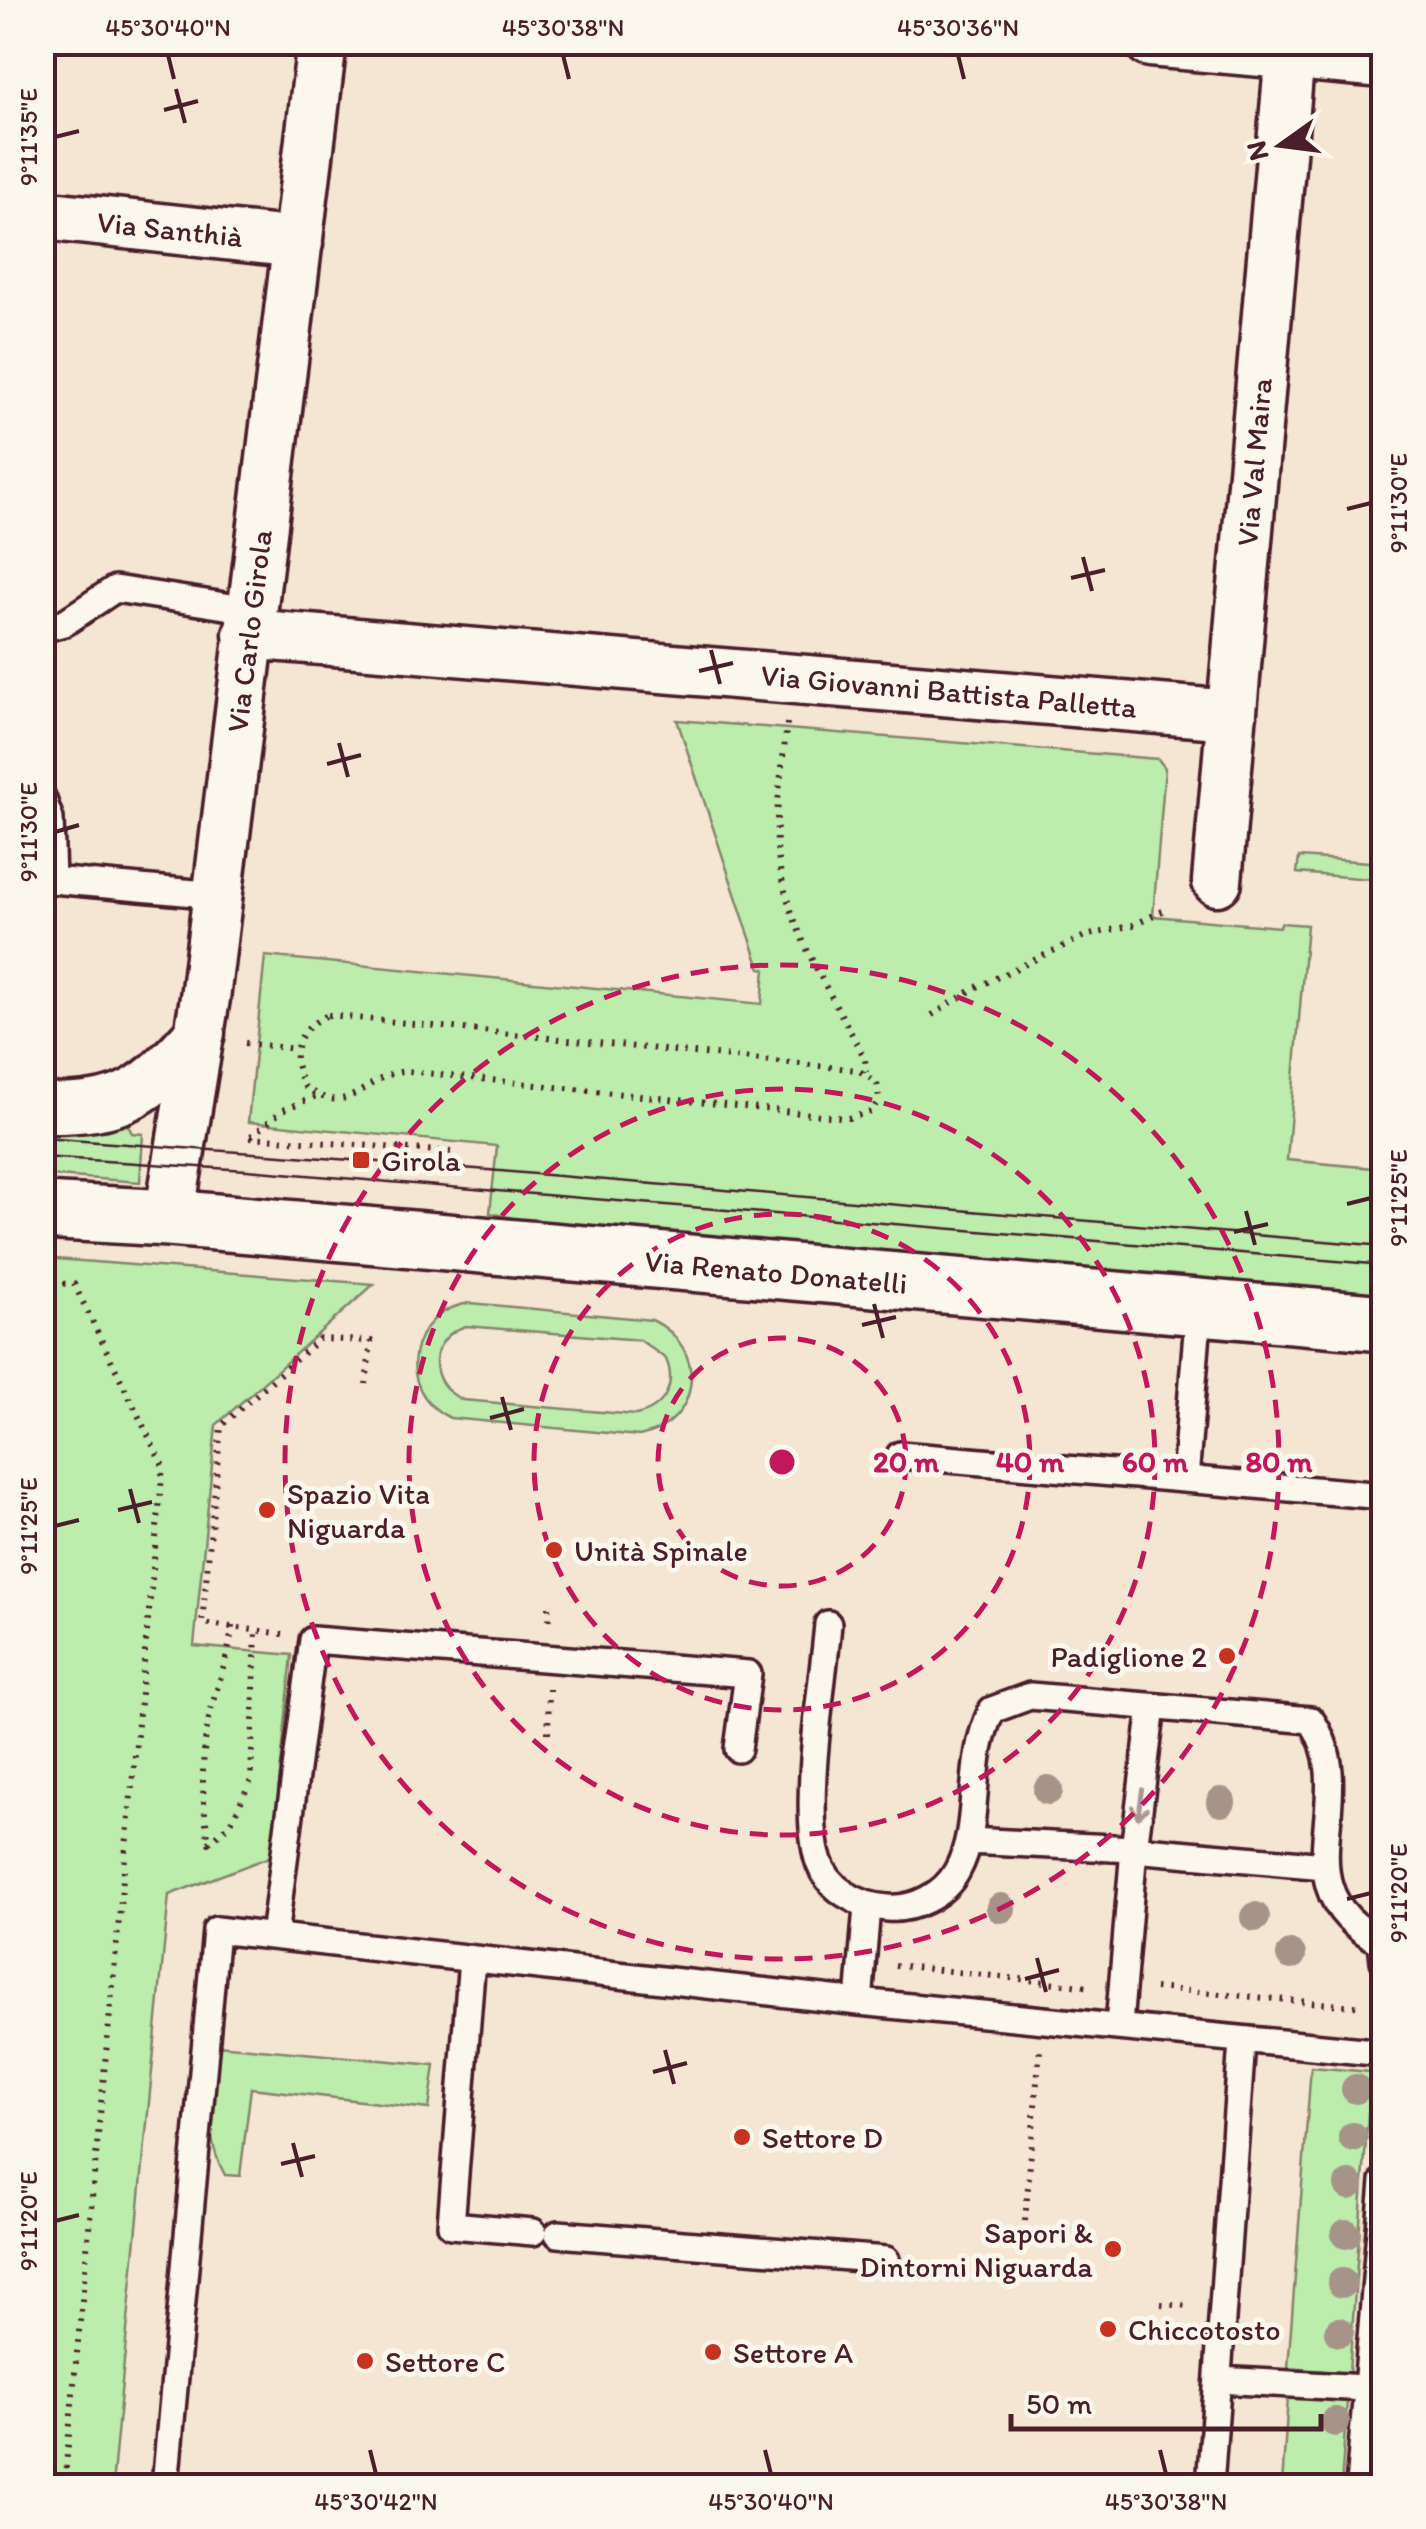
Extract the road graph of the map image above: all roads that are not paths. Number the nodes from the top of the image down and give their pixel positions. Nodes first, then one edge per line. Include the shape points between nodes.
1 (322, 42) edge
2 (1150, 42) edge
3 (1290, 49) edge
4 (1384, 62) edge
5 (42, 215) edge
6 (298, 243) junction
7 (249, 622) junction
8 (42, 629) edge
9 (1232, 715) junction
10 (42, 797) edge
11 (1218, 880) dead end
12 (218, 895) junction
13 (222, 1038) junction
14 (42, 1109) edge
15 (42, 1212) edge
16 (169, 1218) junction
17 (1200, 1308) junction
18 (1384, 1324) edge
19 (900, 1455) dead end
20 (1185, 1479) junction
21 (1384, 1496) edge
22 (828, 1624) dead end
23 (1152, 1707) junction
24 (738, 1749) dead end
25 (968, 1842) junction
26 (1134, 1849) junction
27 (1325, 1866) junction
28 (867, 1906) junction
29 (274, 1936) junction
30 (1383, 1949) edge
31 (472, 1959) junction
32 (859, 2002) junction
33 (1120, 2025) junction
34 (1242, 2042) junction
35 (1384, 2053) edge
36 (1384, 2182) edge
37 (886, 2260) dead end
38 (1218, 2380) junction
39 (1375, 2389) edge
40 (165, 2486) edge
41 (1210, 2486) edge
42 (1360, 2486) edge

1 - 6 street, Via Carlo Girola
2 - 3 street
3 - 4 street
3 - 9 street, Via Val Maira
5 - 6 street, Via Santhià
6 - 7 street, Via Carlo Girola
7 - 8 lane via 116,589 64,623
7 - 9 street, Via Giovanni Battista Palletta
7 - 12 street, Via Carlo Girola
9 - 11 street, Via Val Maira
10 - 12 lane via 50,818 52,880
12 - 13 street, Via Carlo Girola
13 - 14 street via 122,1101 90,1110
13 - 16 street, Via Carlo Girola
15 - 16 main road, Via Renato Donatelli
16 - 17 main road, Via Renato Donatelli
17 - 18 main road, Via Renato Donatelli
17 - 20 lane
19 - 20 lane
20 - 21 lane
22 - 28 lane via 812,1824 818,1862 839,1890
23 - 25 lane via 1030,1696 992,1710 978,1738
23 -> 26 lane
23 - 27 lane via 1311,1720 1325,1740 1329,1767
24 - 29 lane via 748,1674 314,1640
25 - 26 lane
25 - 28 lane via 956,1873 932,1897 901,1909
26 - 27 lane
26 - 33 lane
27 - 30 lane via 1330,1898 1351,1926
28 - 32 lane
29 - 31 lane
29 - 40 lane via 216,1930
31 - 32 lane
31 - 37 lane via 451,2226
32 - 33 lane
33 - 34 lane
34 - 35 lane
34 - 38 lane
36 - 39 lane
38 - 39 lane
38 - 41 lane
39 - 42 lane

